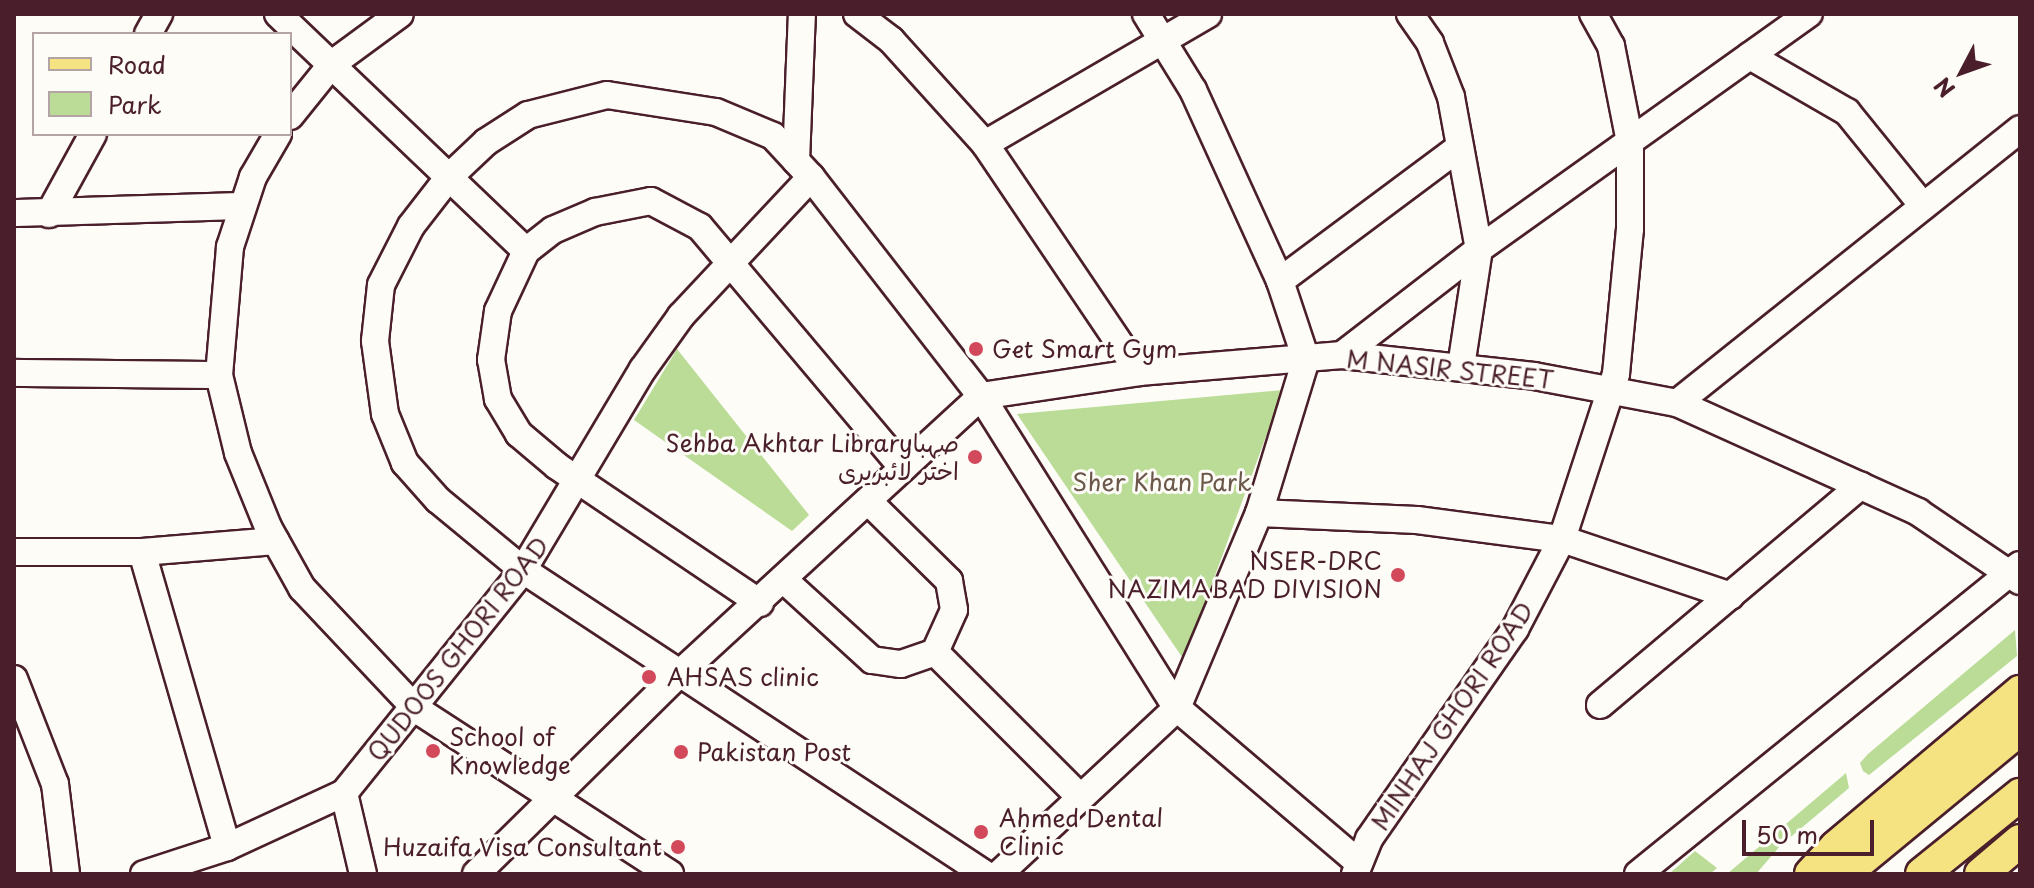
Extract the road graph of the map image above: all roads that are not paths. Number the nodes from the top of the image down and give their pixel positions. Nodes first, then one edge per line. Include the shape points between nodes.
1 (159, 14) edge
2 (278, 14) edge
3 (400, 14) edge
4 (802, 14) edge
5 (857, 14) edge
6 (1146, 14) edge
7 (1208, 14) edge
8 (1410, 14) edge
9 (1593, 14) edge
10 (1809, 14) edge
11 (149, 32) edge
12 (1163, 41) junction
13 (1750, 56) junction
14 (332, 64) junction
15 (292, 114) edge
16 (2020, 129) edge
17 (92, 136) edge
18 (277, 136) edge
19 (1630, 142) junction
20 (985, 144) junction
21 (1460, 147) junction
22 (804, 169) junction
23 (449, 177) junction
24 (243, 206) junction
25 (1923, 206) junction
26 (14, 213) edge
27 (49, 214) junction
28 (1479, 249) junction
29 (526, 251) junction
30 (731, 259) junction
31 (1280, 281) junction
32 (1342, 355) junction
33 (1306, 359) junction
34 (1461, 367) junction
35 (1139, 372) junction
36 (14, 373) edge
37 (219, 375) junction
38 (1611, 391) junction
39 (981, 396) junction
40 (1677, 403) junction
41 (903, 468) junction
42 (580, 482) junction
43 (1861, 485) junction
44 (868, 501) junction
45 (1259, 513) junction
46 (1562, 539) junction
47 (276, 541) junction
48 (14, 552) edge
49 (142, 552) junction
50 (523, 570) junction
51 (2016, 574) edge
52 (784, 580) junction
53 (1731, 596) junction
54 (760, 603) junction
55 (935, 652) junction
56 (679, 674) junction
57 (2020, 692) edge
58 (17, 694) edge
59 (1600, 705) dead end
60 (1177, 708) junction
61 (416, 709) junction
62 (2020, 729) edge
63 (551, 794) junction
64 (2020, 795) edge
65 (1080, 797) junction
66 (346, 805) junction
67 (2020, 841) edge
68 (227, 847) junction
69 (1357, 869) edge
70 (66, 874) edge
71 (144, 874) edge
72 (363, 874) edge
73 (476, 874) edge
74 (670, 874) edge
75 (985, 874) edge
76 (999, 874) edge
77 (1638, 874) edge
78 (1811, 874) edge
79 (1844, 874) edge
80 (1922, 874) edge
81 (1981, 874) edge

1 - 11 street
2 - 14 street
3 - 14 street
4 - 22 street
5 - 20 street via 891,40
6 - 12 street
7 - 12 street
8 - 21 street via 1430,43 1451,97
9 - 19 street, MINHAJ GHORI ROAD via 1611,46
10 - 13 street
12 - 20 street
12 - 31 street via 1193,90
13 - 19 street
13 - 25 street via 1847,112
14 - 15 street
14 - 23 street
16 - 25 street
17 - 27 street
18 - 24 street
19 - 28 street
19 - 38 street, MINHAJ GHORI ROAD via 1630,229
20 - 35 street
21 - 28 street
21 - 31 street
22 - 23 street via 773,136 716,112 607,95 528,115 486,142
22 - 30 street, QUDOOS GHORI ROAD
22 - 39 street
23 - 29 street
23 - 50 street via 411,226 381,285 375,341 385,414 405,463 438,500
24 - 27 street
24 - 37 street via 230,247
25 - 40 street
26 - 27 street
28 - 32 street
28 - 34 street
29 - 30 street via 553,230 595,212 651,201 700,227
29 - 42 street via 498,311 491,360 498,399 519,434
30 - 41 street
30 - 42 street, QUDOOS GHORI ROAD via 643,369
31 - 33 street
32 - 33 street, M NASIR STREET
32 - 34 street, M NASIR STREET
33 - 35 street, M NASIR STREET
33 - 45 street
34 - 38 street, M NASIR STREET
35 - 39 street, M NASIR STREET
36 - 37 street
37 - 47 street via 238,453
38 - 40 street, M NASIR STREET
38 - 46 street, MINHAJ GHORI ROAD
39 - 41 street
39 - 60 street
40 - 43 street, M NASIR STREET
41 - 44 street
42 - 50 street, QUDOOS GHORI ROAD
42 - 54 street
43 - 51 street, M NASIR STREET via 1918,512
43 - 53 street
44 - 52 street
44 - 55 street via 949,581 954,610
45 - 46 street via 1417,520
45 - 60 street
46 - 53 street
46 - 69 street, MINHAJ GHORI ROAD via 1515,629 1369,839
47 - 49 street
47 - 61 street via 302,588
48 - 49 street
49 - 68 street
50 - 56 street
50 - 61 street, QUDOOS GHORI ROAD
51 - 77 street
52 - 54 street
52 - 55 street via 872,660 901,664
53 - 59 street
54 - 56 street
55 - 65 street
56 - 63 street
56 - 75 street
57 - 78 main road
58 - 70 street via 55,784
60 - 65 street
60 - 69 street
61 - 63 street
61 - 66 street, QUDOOS GHORI ROAD
62 - 79 main road
63 - 73 street
63 - 74 street
64 - 80 main road
65 - 76 street
66 - 68 street, QUDOOS GHORI ROAD
66 - 72 street
67 - 81 main road
68 - 71 street, QUDOOS GHORI ROAD

